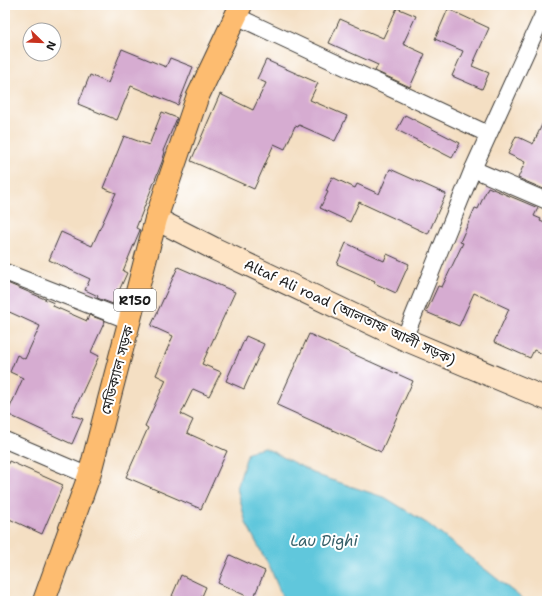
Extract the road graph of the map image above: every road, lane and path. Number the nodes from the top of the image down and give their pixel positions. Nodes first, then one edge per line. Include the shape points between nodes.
1 (547, 6) edge
2 (239, 10) edge
3 (488, 134) junction
4 (473, 169) junction
5 (547, 201) edge
6 (156, 219) junction
7 (5, 272) edge
8 (130, 321) junction
9 (404, 339) junction
10 (547, 399) edge
11 (5, 440) edge
12 (89, 476) junction
13 (44, 601) edge

1 - 3 street
2 - 3 street
2 - 6 main road, মেডিক্যাল সড়ক / R150 via 197,98
3 - 4 street
4 - 5 street
4 - 9 street
6 - 8 main road, মেডিক্যাল সড়ক / R150
6 - 9 main road, Altaf Ali road (আলতাফ আলী সড়ক)
7 - 8 street
8 - 12 main road, মেডিক্যাল সড়ক / R150
9 - 10 main road, Altaf Ali road (আলতাফ আলী সড়ক)
11 - 12 street
12 - 13 main road, মেডিক্যাল সড়ক / R150

